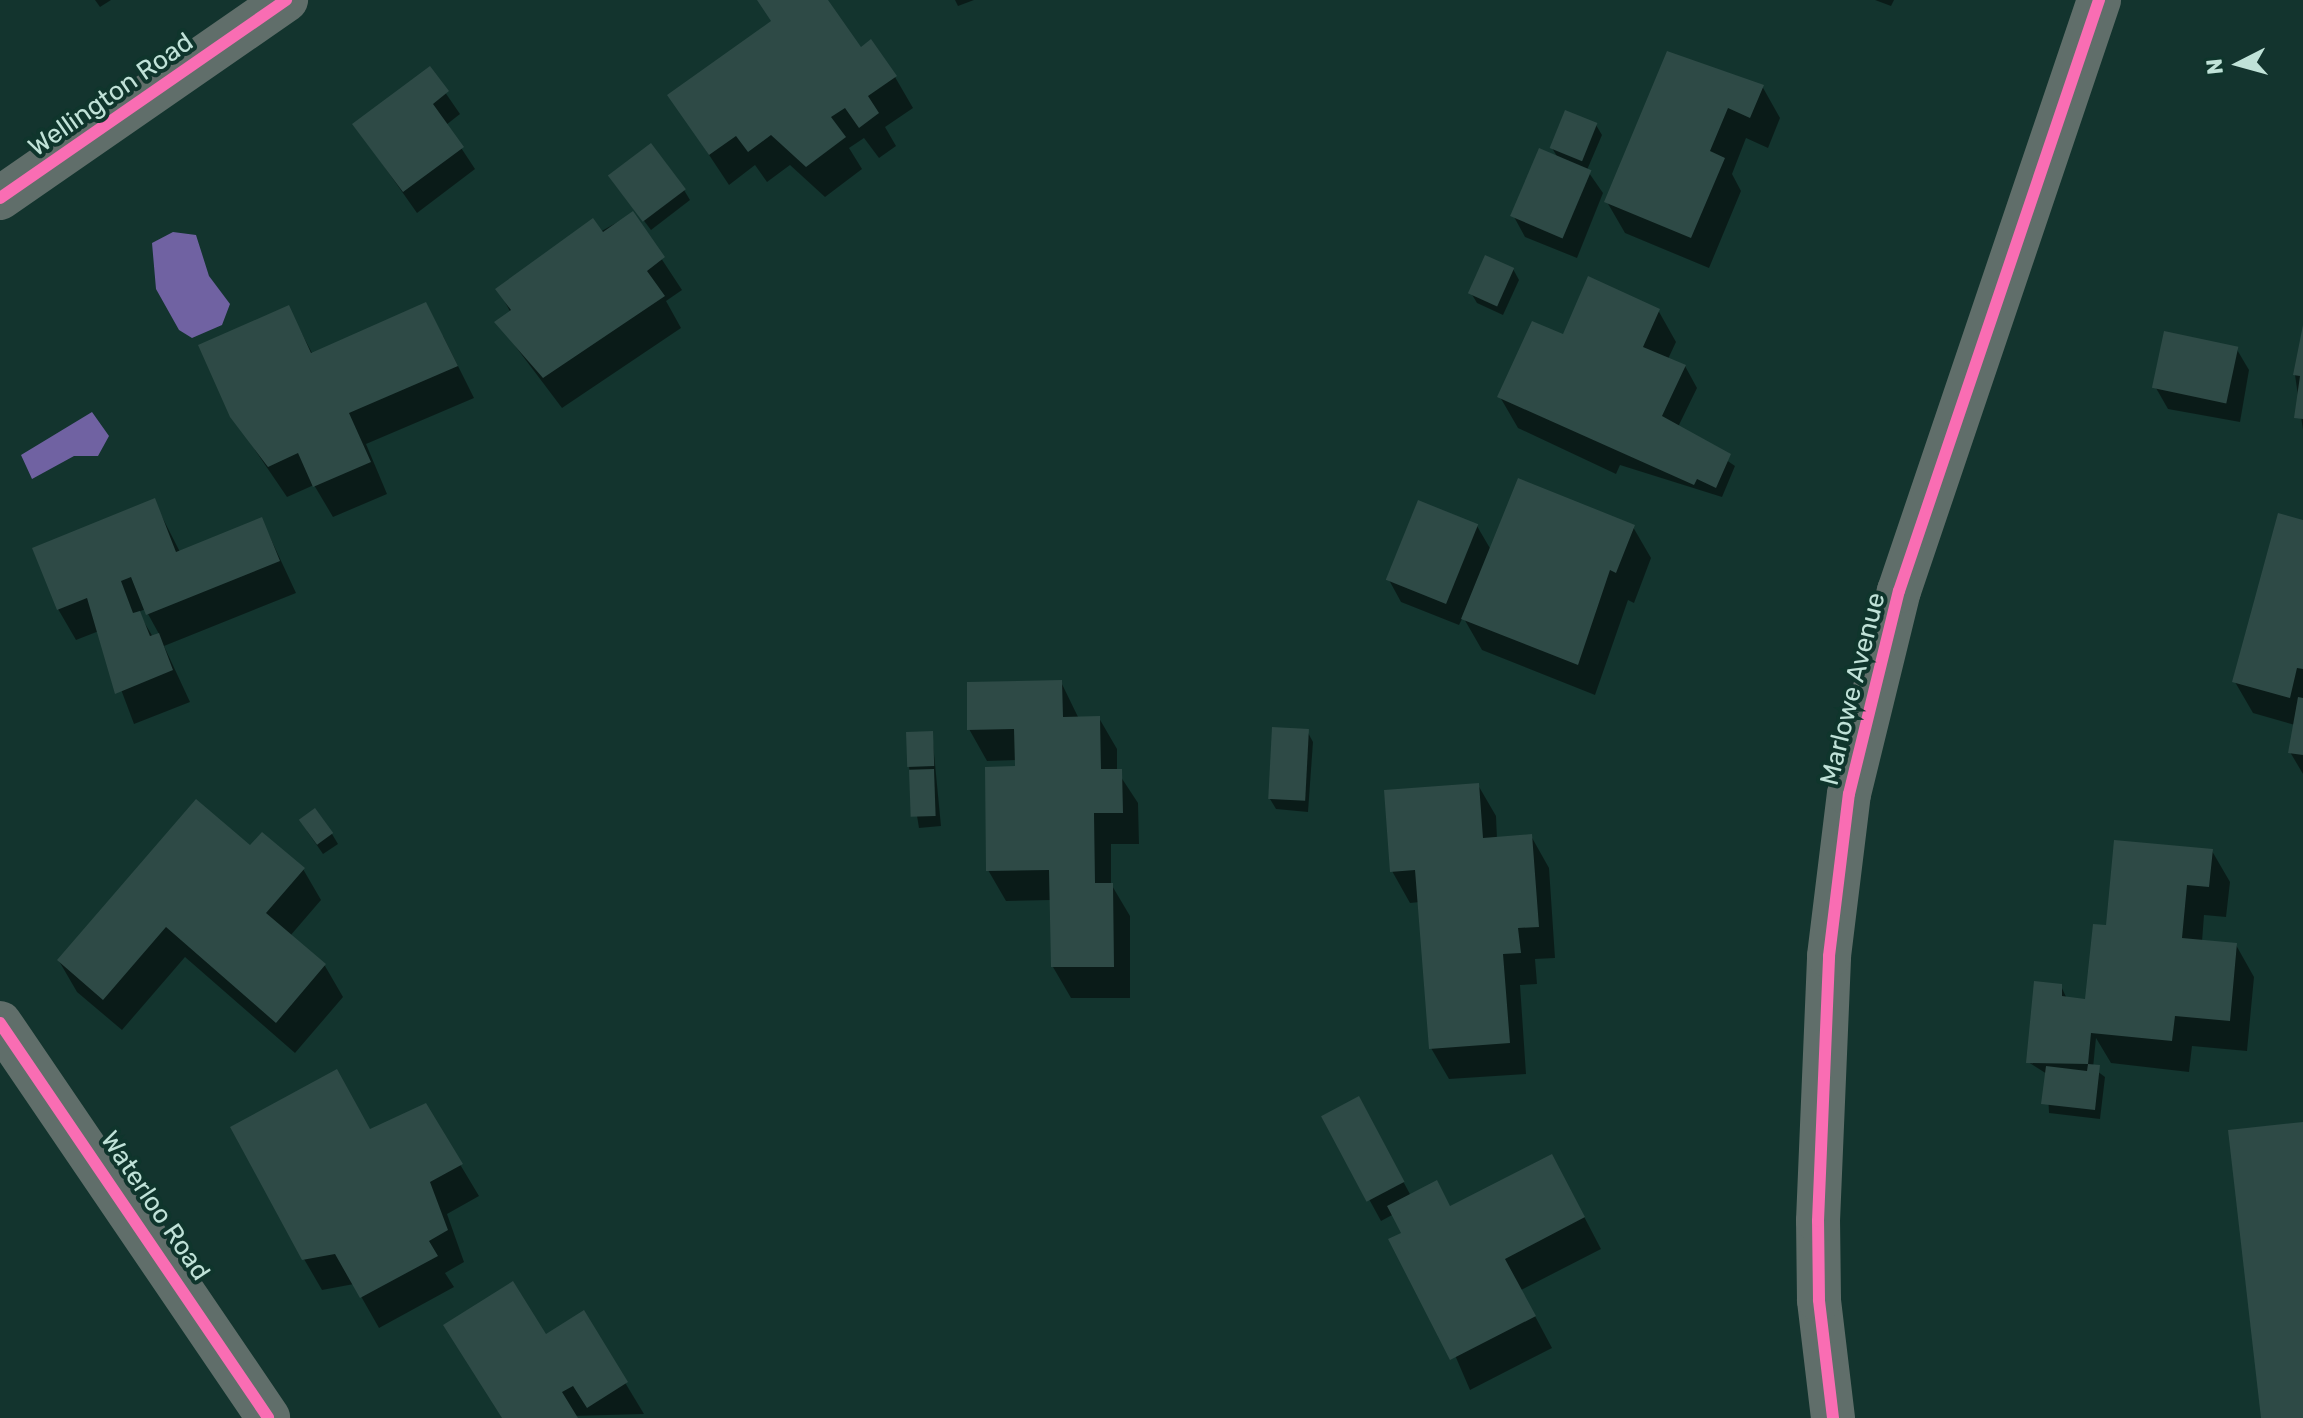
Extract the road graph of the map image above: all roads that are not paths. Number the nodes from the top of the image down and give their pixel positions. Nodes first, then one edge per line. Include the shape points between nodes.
1 (286, 0) edge
2 (2099, 0) edge
3 (0, 198) edge
4 (0, 1023) edge
5 (268, 1418) edge
6 (1833, 1418) edge

1 - 3 street, Wellington Road
2 - 6 street, Marlowe Avenue via 1899,591 1852,780 1829,956 1818,1221 1819,1300
4 - 5 street, Waterloo Road

